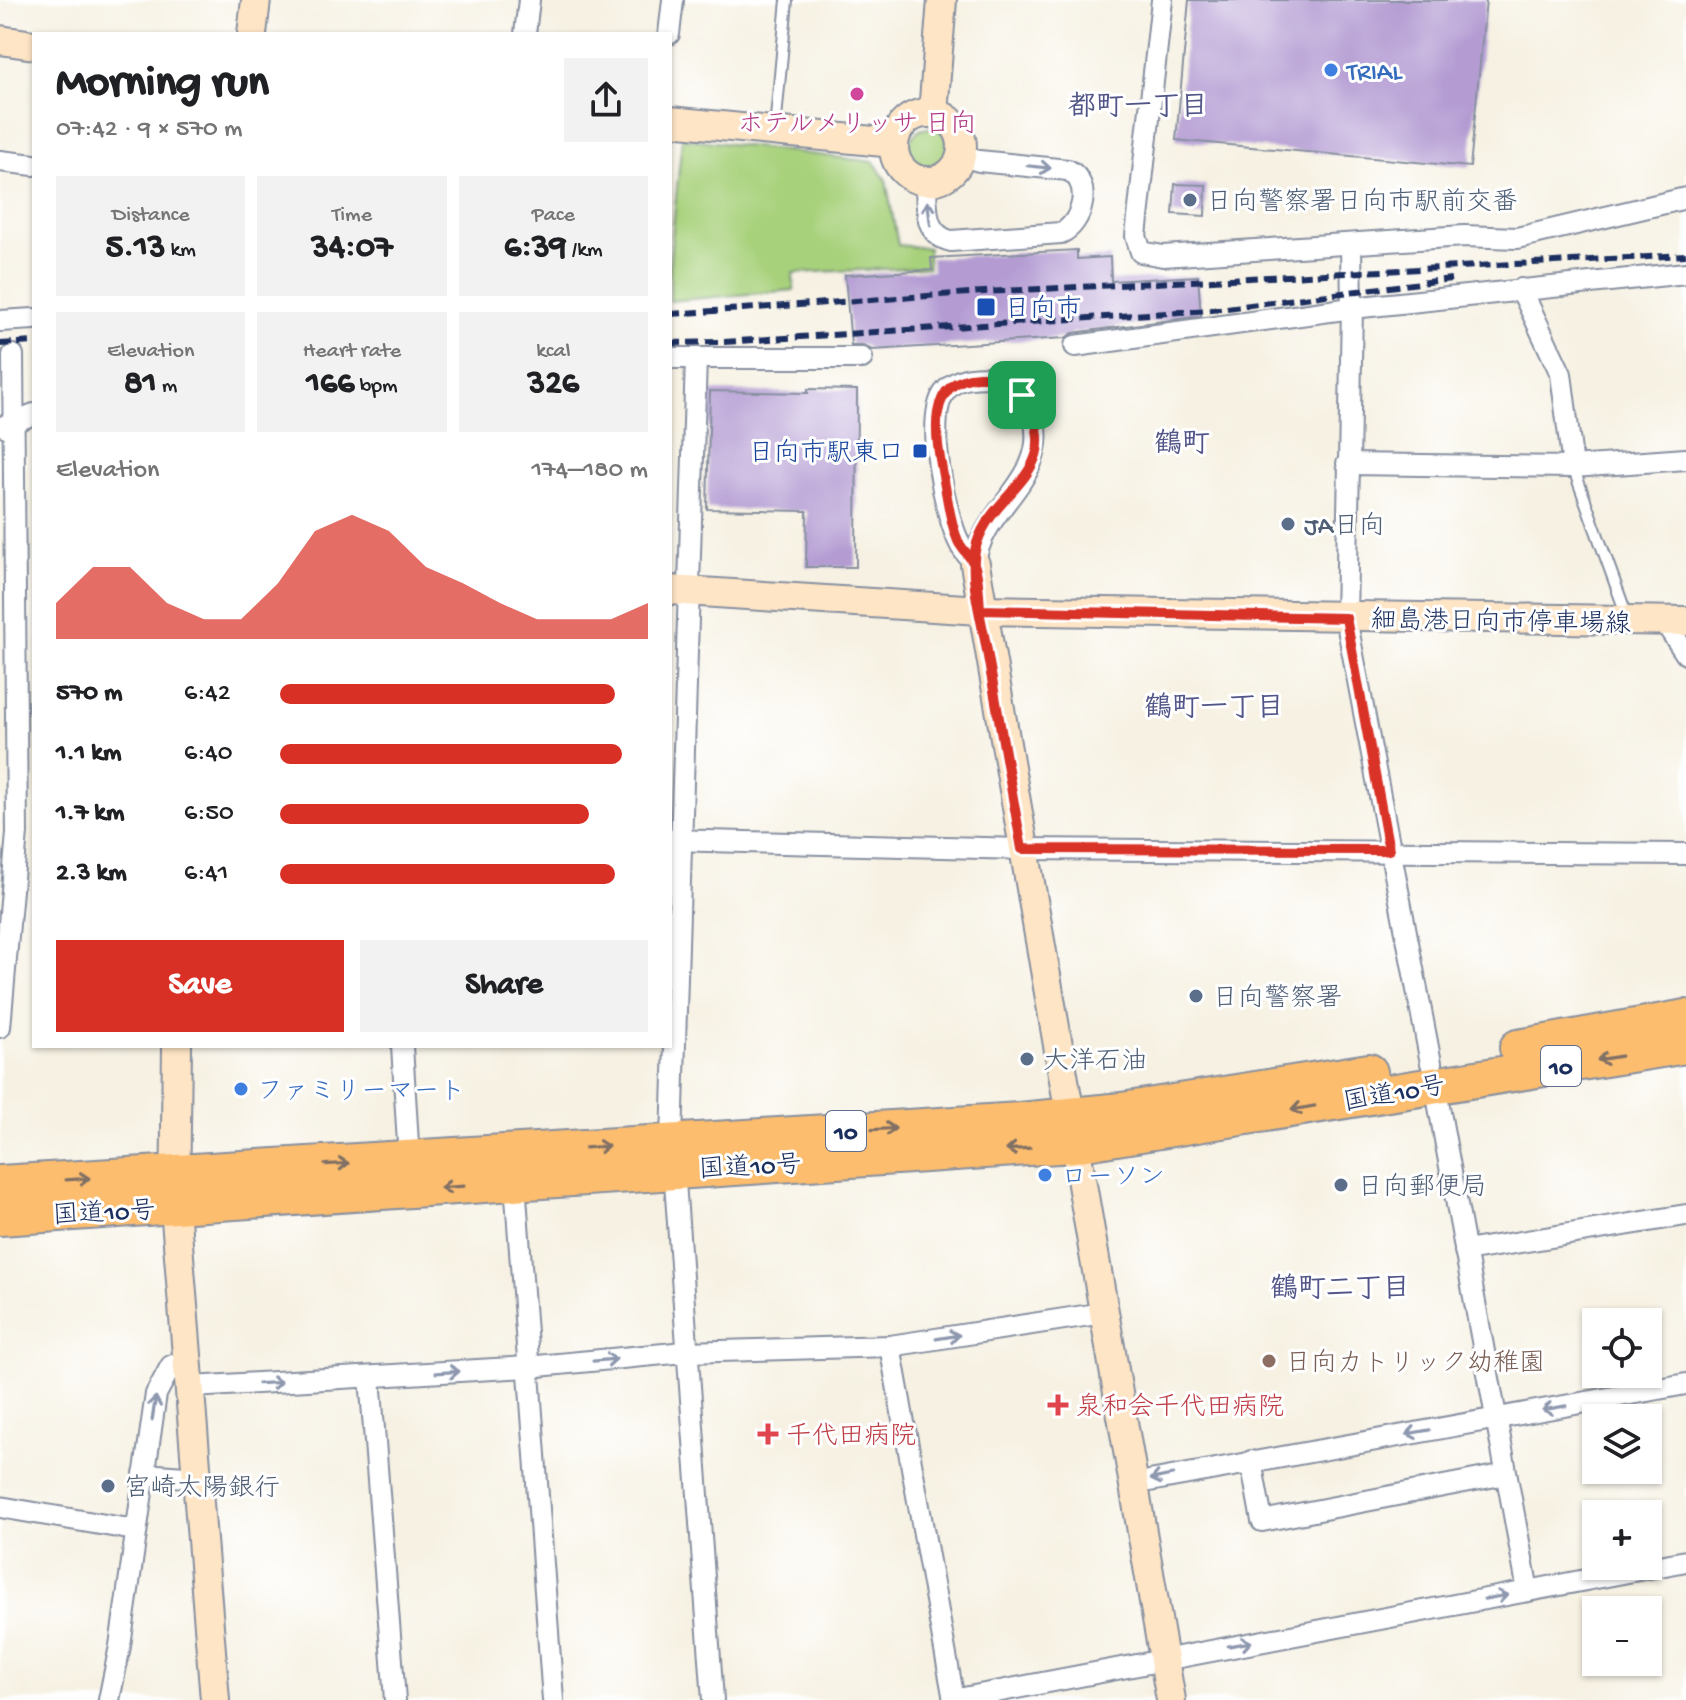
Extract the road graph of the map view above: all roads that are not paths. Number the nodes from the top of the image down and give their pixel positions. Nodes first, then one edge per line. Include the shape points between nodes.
1 (256, 0) edge
2 (529, 0) edge
3 (673, 0) edge
4 (787, 0) edge
5 (942, 0) edge
6 (1162, 0) edge
7 (252, 32) edge
8 (525, 32) edge
9 (669, 32) edge
10 (0, 40) edge
11 (32, 45) edge
12 (933, 113) junction
13 (672, 121) edge
14 (775, 131) junction
15 (894, 143) junction
16 (962, 156) junction
17 (0, 161) edge
18 (32, 165) edge
19 (926, 182) junction
20 (1686, 198) edge
21 (1351, 244) junction
22 (1686, 273) edge
23 (1521, 289) junction
24 (1352, 308) junction
25 (32, 319) edge
26 (0, 321) edge
27 (1075, 346) dead end
28 (16, 355) edge
29 (672, 358) edge
30 (696, 358) junction
31 (862, 358) dead end
32 (32, 415) edge
33 (7, 425) edge
34 (1686, 459) edge
35 (1347, 464) junction
36 (1573, 467) junction
37 (975, 564) junction
38 (678, 590) edge
39 (980, 610) junction
40 (1346, 618) junction
41 (1675, 621) edge
42 (1629, 622) junction
43 (1686, 654) edge
44 (7, 673) edge
45 (25, 833) edge
46 (676, 840) edge
47 (1022, 849) junction
48 (1389, 850) junction
49 (1686, 854) edge
50 (1, 1015) edge
51 (1686, 1018) edge
52 (1686, 1045) edge
53 (177, 1048) edge
54 (402, 1048) edge
55 (1433, 1074) junction
56 (1071, 1130) junction
57 (672, 1156) junction
58 (409, 1160) junction
59 (515, 1183) junction
60 (0, 1184) edge
61 (175, 1190) junction
62 (1686, 1215) edge
63 (0, 1217) edge
64 (1465, 1251) junction
65 (1103, 1313) junction
66 (890, 1346) junction
67 (685, 1352) junction
68 (190, 1358) junction
69 (527, 1367) junction
70 (370, 1377) junction
71 (1686, 1384) edge
72 (192, 1387) junction
73 (1495, 1418) junction
74 (1251, 1461) junction
75 (144, 1474) junction
76 (1506, 1474) junction
77 (199, 1478) junction
78 (1133, 1484) junction
79 (0, 1507) edge
80 (135, 1530) junction
81 (1686, 1561) edge
82 (1528, 1591) junction
83 (1163, 1658) junction
84 (109, 1700) edge
85 (215, 1700) edge
86 (395, 1700) edge
87 (553, 1700) edge
88 (713, 1700) edge
89 (953, 1700) edge
90 (1171, 1700) edge

1 - 7 street
2 - 8 street
3 - 9 street
4 - 14 lane
5 - 12 street
6 - 21 street via 1136,236 1141,252 1163,256
10 - 11 street
12 - 15 street via 903,123
12 - 16 street via 957,128
13 - 14 street
14 - 15 street
15 - 19 street via 899,165
16 - 19 street via 948,175
16 -> 19 street via 1077,174 1079,219 1061,233 940,239 931,230
17 - 18 street
20 - 21 street via 1517,238
21 - 24 street
22 - 23 street
23 - 24 street
23 - 36 street via 1561,374
24 - 27 street
24 - 35 street
25 - 26 street
28 - 33 street
29 - 30 street
30 - 31 street
30 - 38 street
32 - 33 street
33 - 44 street
34 - 36 street
35 - 36 street
35 - 40 street
36 - 42 lane
37 - 37 street via 952,525 935,434 937,411 954,384 995,377 1011,383 1032,411 1036,451 1020,486 987,524
37 - 39 street
38 - 39 street, 細島港日向市停車場線
38 - 46 street
39 - 40 street, 細島港日向市停車場線
39 - 47 street
40 - 42 street, 細島港日向市停車場線
40 - 48 street
41 - 42 street, 細島港日向市停車場線
41 - 43 street
44 - 45 street
45 - 50 street
46 - 47 street
46 - 57 street
47 - 48 street
47 - 56 street
48 - 49 street
48 - 55 street
51 - 55 highway, 国道10号 / 10
52 -> 55 highway, 国道10号 / 10
53 - 61 street
54 - 58 street
55 - 56 highway, 国道10号 / 10
55 - 64 street
56 - 57 highway, 国道10号 / 10
56 - 65 street
58 -> 57 highway, 国道10号 / 10
57 - 59 highway, 国道10号 / 10
57 - 67 street
61 -> 58 highway, 国道10号 / 10
59 -> 61 highway, 国道10号 / 10
59 - 69 street
60 -> 61 highway, 国道10号 / 10
61 - 63 highway, 国道10号 / 10
61 - 68 street
62 - 64 street
64 - 73 street
66 -> 65 street
65 - 78 street
66 - 67 street
66 - 89 street
69 -> 67 street
67 - 88 street
68 - 72 street
75 -> 68 street via 163,1374
70 -> 69 street
69 - 87 street
72 -> 70 street
70 - 86 street
71 -> 73 street
72 - 77 street
73 -> 74 street
73 - 76 street
74 - 76 street via 1262,1521
74 -> 78 street
75 - 77 street
75 - 80 street
76 - 82 street
77 - 85 street
78 - 83 street
79 - 80 street
80 - 84 street
81 - 82 street
83 -> 82 street
83 - 89 street
83 - 90 street

